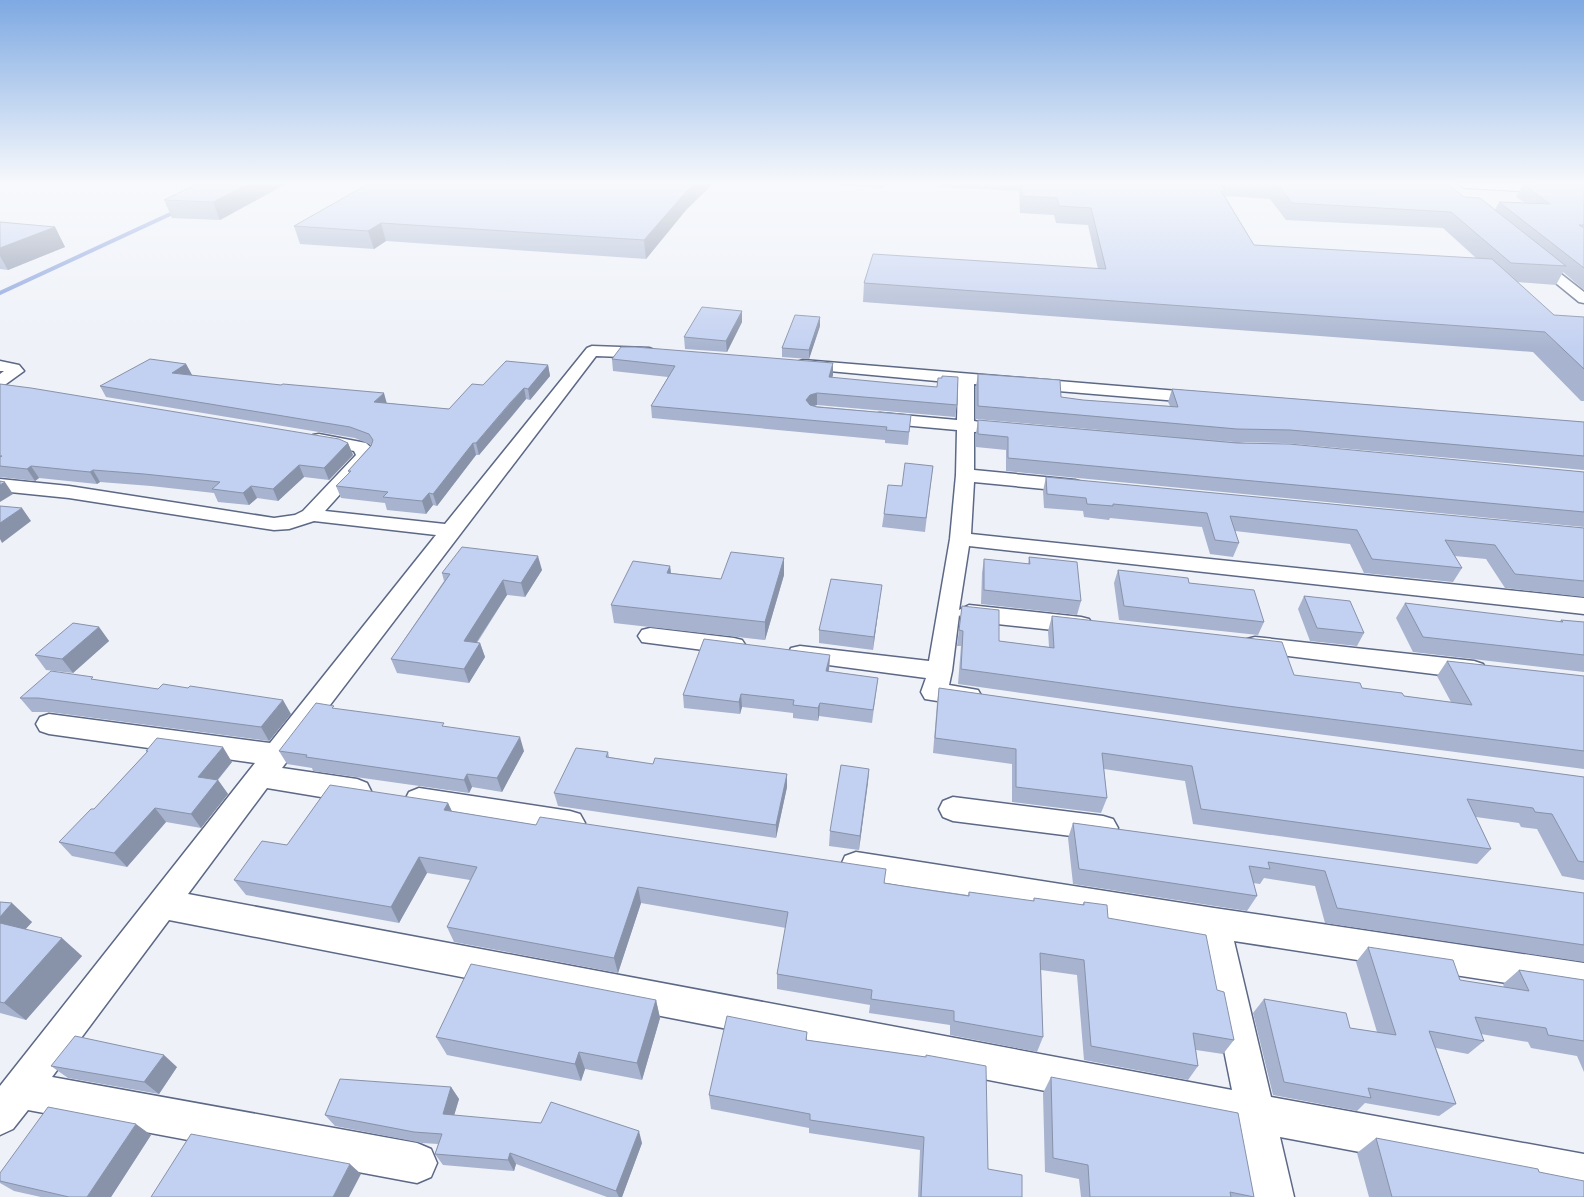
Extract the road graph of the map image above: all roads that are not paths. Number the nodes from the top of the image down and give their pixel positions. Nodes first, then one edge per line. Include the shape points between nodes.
1 (1525, 251) edge
2 (1584, 300) edge
3 (667, 354) edge
4 (787, 364) edge
5 (0, 366) edge
6 (966, 378) junction
7 (0, 381) edge
8 (0, 386) edge
9 (19, 389) edge
10 (1225, 400) edge
11 (864, 416) edge
12 (967, 426) junction
13 (995, 428) edge
14 (299, 436) edge
15 (965, 475) junction
16 (0, 485) edge
17 (1093, 488) edge
18 (310, 515) junction
19 (451, 531) junction
20 (960, 539) junction
21 (1584, 606) edge
22 (948, 610) junction
23 (1104, 628) edge
24 (650, 636) dead end
25 (1232, 642) edge
26 (940, 671) junction
27 (1496, 672) edge
28 (993, 700) edge
29 (49, 724) dead end
30 (269, 766) junction
31 (953, 809) dead end
32 (596, 827) edge
33 (1125, 831) edge
34 (829, 862) edge
35 (163, 904) junction
36 (1214, 924) junction
37 (1584, 979) edge
38 (10, 1103) edge
39 (1254, 1113) junction
40 (417, 1163) dead end
41 (1584, 1174) edge
42 (1274, 1197) edge

1 - 2 street
3 - 19 street via 592,351
4 - 6 street
5 - 7 street via 16,371
6 - 10 street
6 - 12 street
8 - 9 street
11 - 12 street
12 - 13 street
12 - 15 street
14 - 18 street via 348,444 366,451 365,456
15 - 17 street
15 - 20 street
16 - 18 street via 69,492 274,524 289,523
18 - 19 street
19 - 30 street
20 - 21 street
20 - 22 street
22 - 23 street
22 - 26 street
24 - 26 street
25 - 27 street
26 - 28 street via 934,692
29 - 30 street
30 - 32 street
30 - 35 street
31 - 33 street
34 - 36 street
35 - 38 street
35 - 39 street
36 - 37 street
36 - 39 street
38 - 40 street
39 - 41 street
39 - 42 street

